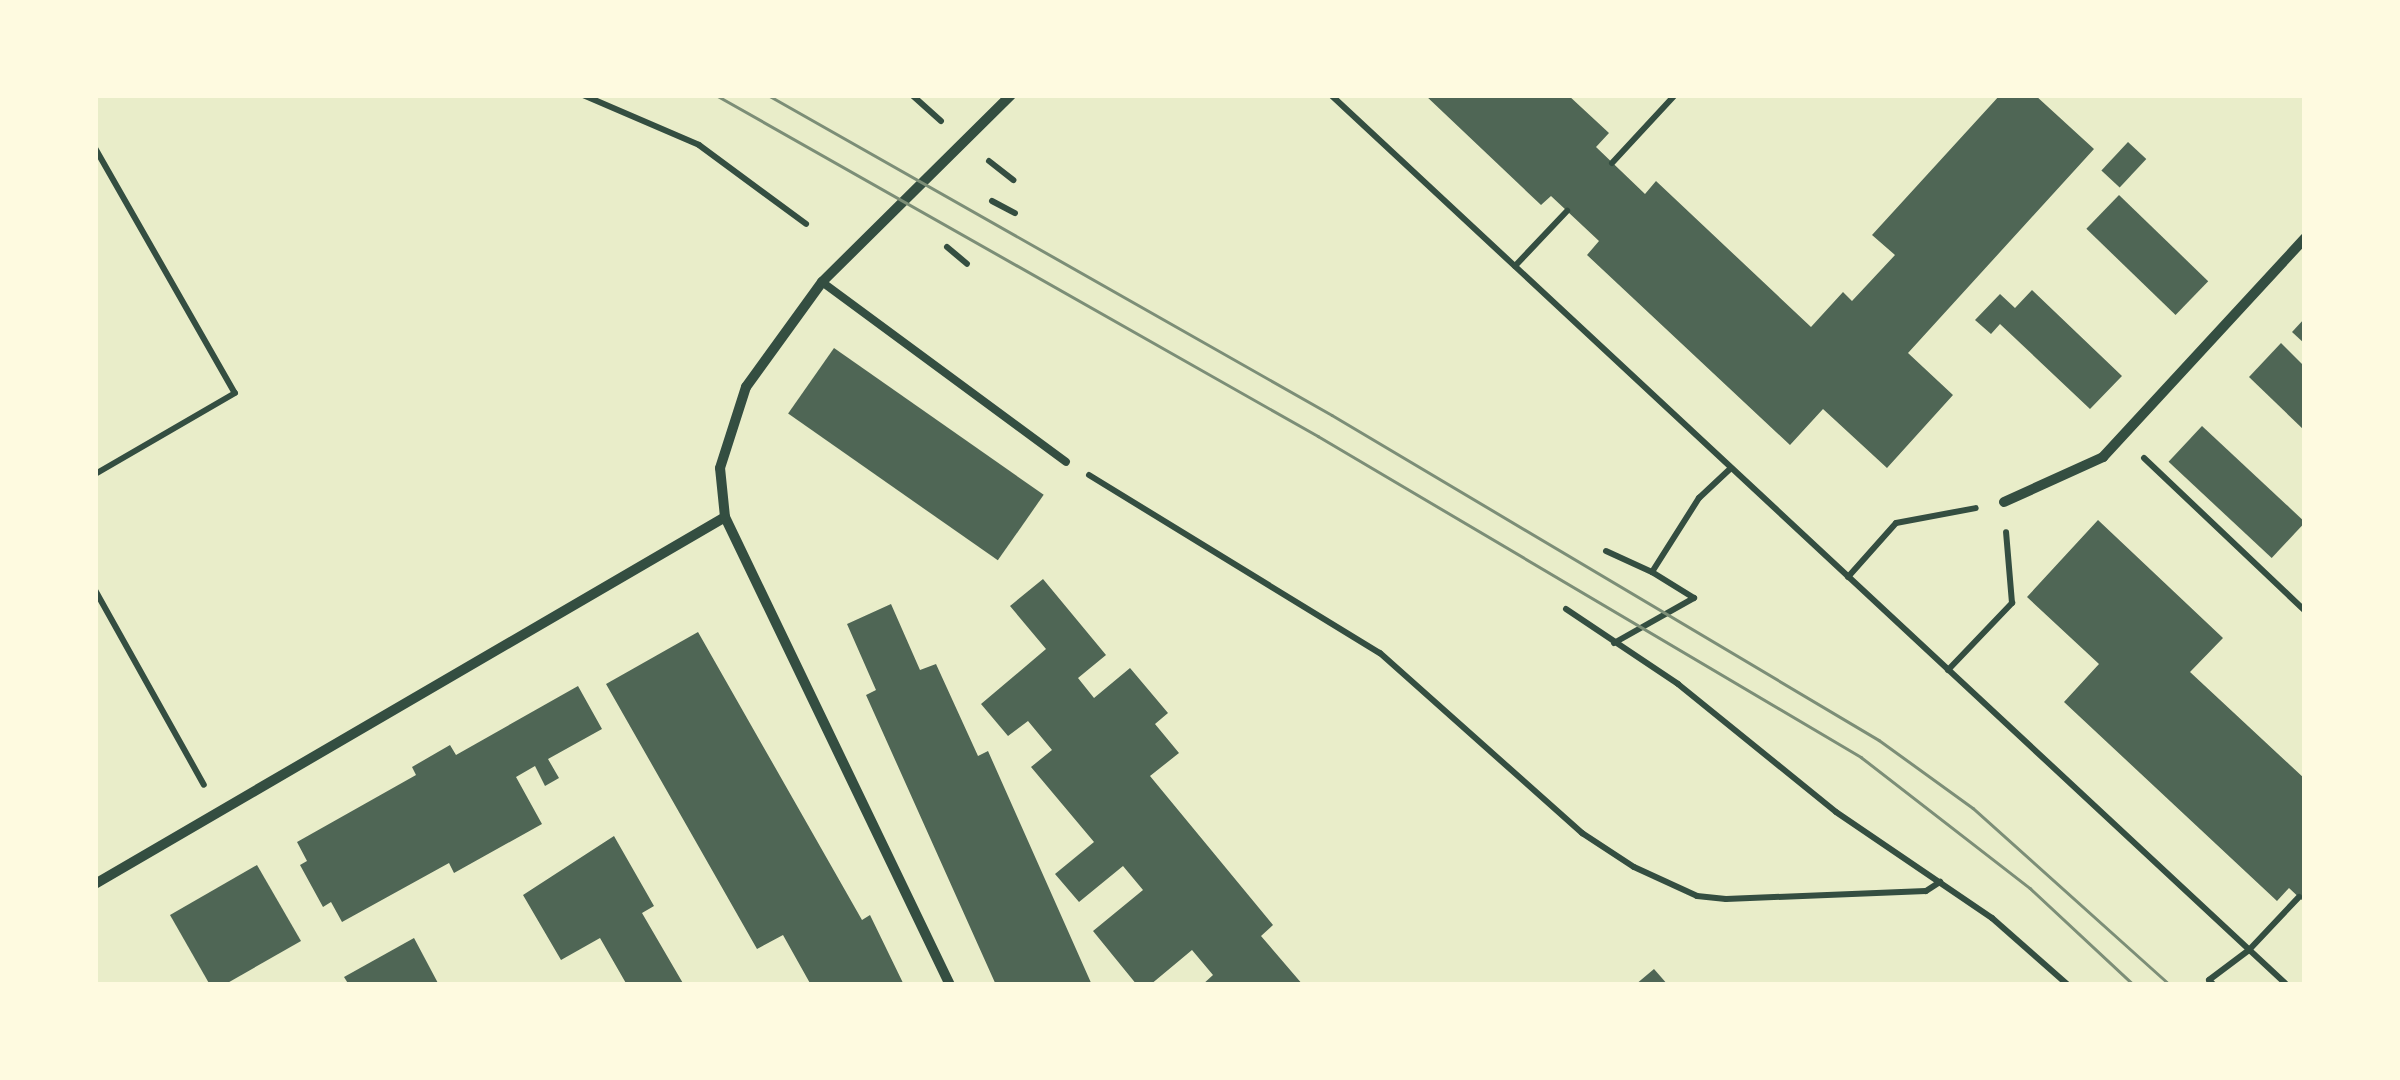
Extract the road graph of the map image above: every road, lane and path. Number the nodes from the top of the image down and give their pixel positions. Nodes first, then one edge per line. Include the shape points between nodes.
1 (583, 95) edge
2 (912, 95) edge
3 (1011, 95) edge
4 (1331, 95) edge
5 (1674, 95) edge
6 (953, 130) dead end
7 (95, 148) edge
8 (982, 155) dead end
9 (1612, 162) dead end
10 (1013, 180) dead end
11 (992, 201) dead end
12 (1567, 211) dead end
13 (1015, 214) dead end
14 (806, 224) dead end
15 (2305, 238) edge
16 (947, 247) dead end
17 (967, 264) dead end
18 (1515, 266) junction
19 (822, 282) junction
20 (2121, 437) junction
21 (1066, 462) joint
22 (1730, 468) junction
23 (95, 474) edge
24 (2004, 502) junction
25 (725, 517) junction
26 (1606, 550) dead end
27 (1652, 572) junction
28 (1848, 577) junction
29 (95, 590) edge
30 (1566, 609) dead end
31 (2305, 611) edge
32 (1614, 643) junction
33 (1948, 670) junction
34 (219, 812) junction
35 (1940, 882) junction
36 (95, 884) edge
37 (2299, 897) dead end
38 (2249, 950) junction
39 (950, 985) edge
40 (2068, 985) edge
41 (2214, 985) edge
42 (2287, 985) edge

1 - 14 path via 699,145
2 - 6 path
3 - 19 street
4 - 18 path
5 - 9 path
7 - 23 path via 235,394
8 - 10 path
11 - 13 path
12 - 18 path
15 - 20 street
16 - 17 path
18 - 22 path
19 - 21 lane
19 - 25 street via 746,387 720,468
20 - 24 street via 2102,458
20 - 31 path
21 - 35 path via 1380,653 1582,832 1634,867 1697,896 1726,899 1926,891
22 - 27 path via 1699,498
22 - 28 path
24 - 28 path via 1896,524
24 - 33 path via 2012,603
25 - 34 street
25 - 39 street
26 - 27 path
27 - 32 path via 1694,598
28 - 33 path
29 - 34 path
30 - 32 path
32 - 35 path
33 - 38 path
34 - 36 street
35 - 40 path
37 - 38 path
38 - 41 path via 2209,980
38 - 42 path

